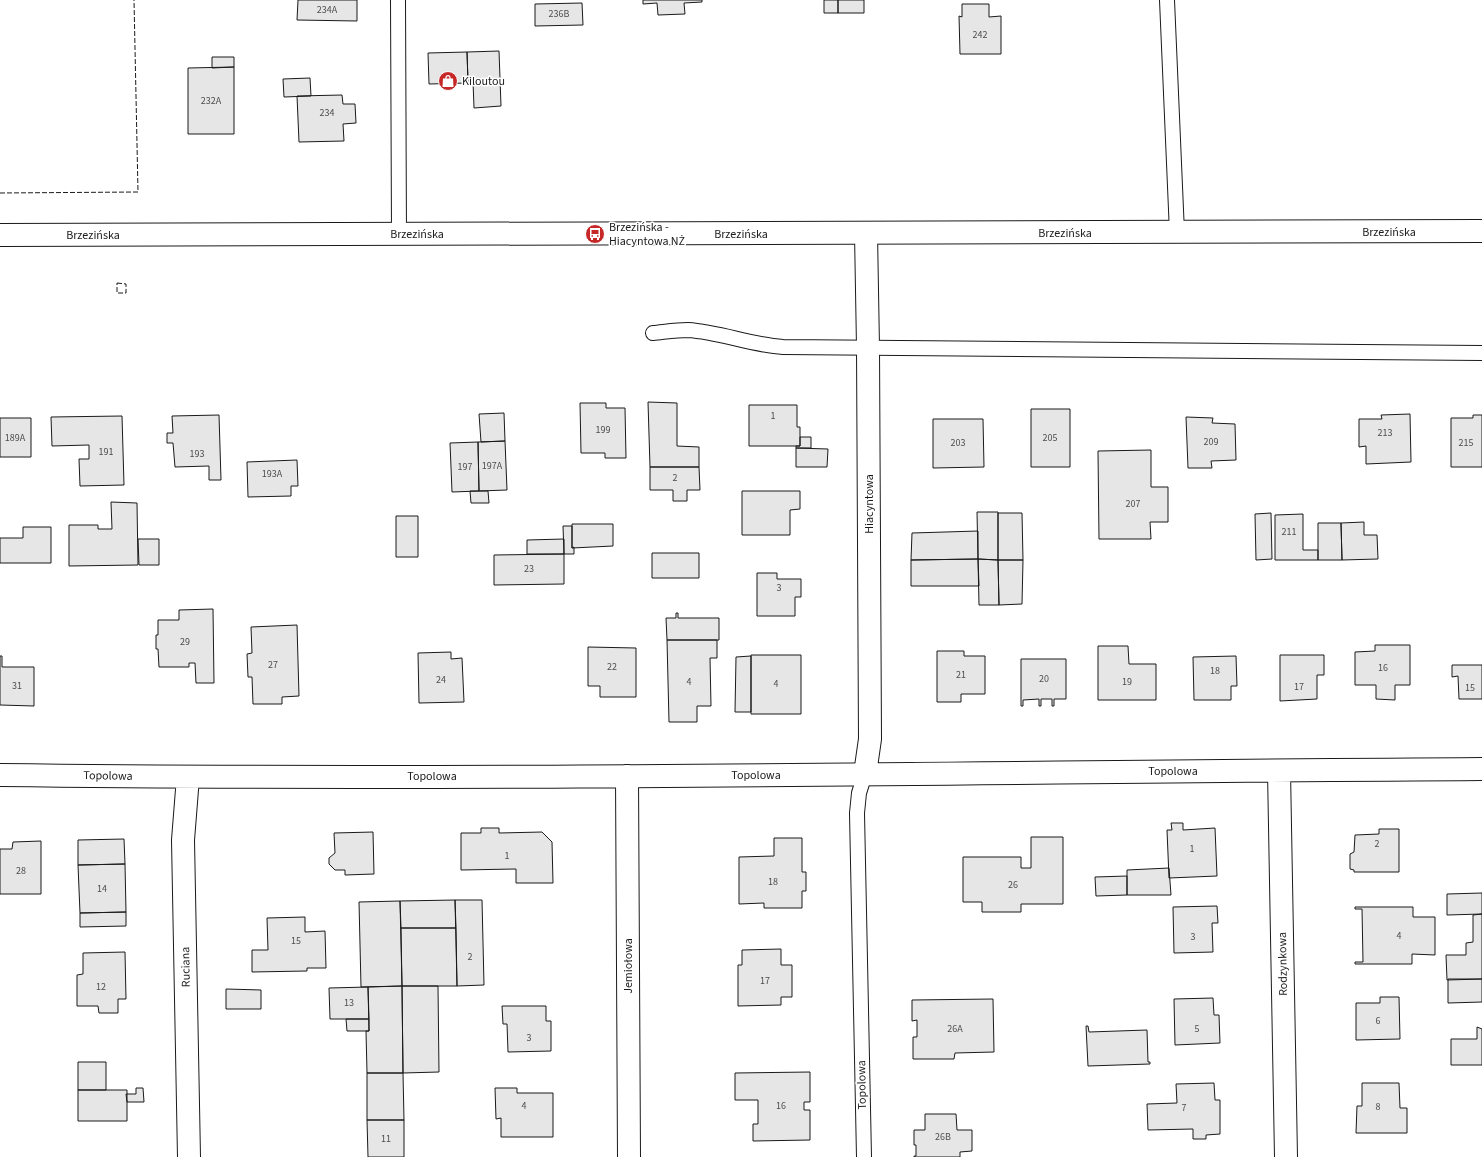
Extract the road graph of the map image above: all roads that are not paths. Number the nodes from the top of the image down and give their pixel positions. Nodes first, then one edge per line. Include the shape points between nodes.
1 (398, 0) edge
2 (1167, 0) edge
3 (1482, 231) edge
4 (866, 233) junction
5 (1177, 233) junction
6 (400, 234) junction
7 (0, 235) edge
8 (653, 333) dead end
9 (868, 347) junction
10 (1482, 353) edge
11 (1482, 769) edge
12 (1279, 770) junction
13 (865, 774) junction
14 (0, 775) edge
15 (627, 776) junction
16 (188, 777) junction
17 (189, 1157) edge
18 (629, 1157) edge
19 (864, 1157) edge
20 (1286, 1157) edge

1 - 6 lane
2 - 5 lane
3 - 5 street, Brzezińska
4 - 5 street, Brzezińska
4 - 6 street, Brzezińska
4 - 9 street, Hiacyntowa
6 - 7 street, Brzezińska
8 - 9 lane via 686,330 783,347
9 - 10 lane
9 - 13 street, Hiacyntowa via 870,739
11 - 12 street, Topolowa
12 - 13 street, Topolowa
12 - 20 street, Rodzynkowa
13 - 15 street, Topolowa
13 - 19 lane, Topolowa via 857,813
14 - 16 street, Topolowa
15 - 16 street, Topolowa
15 - 18 street, Jemiołowa
16 - 17 street, Ruciana via 183,840

